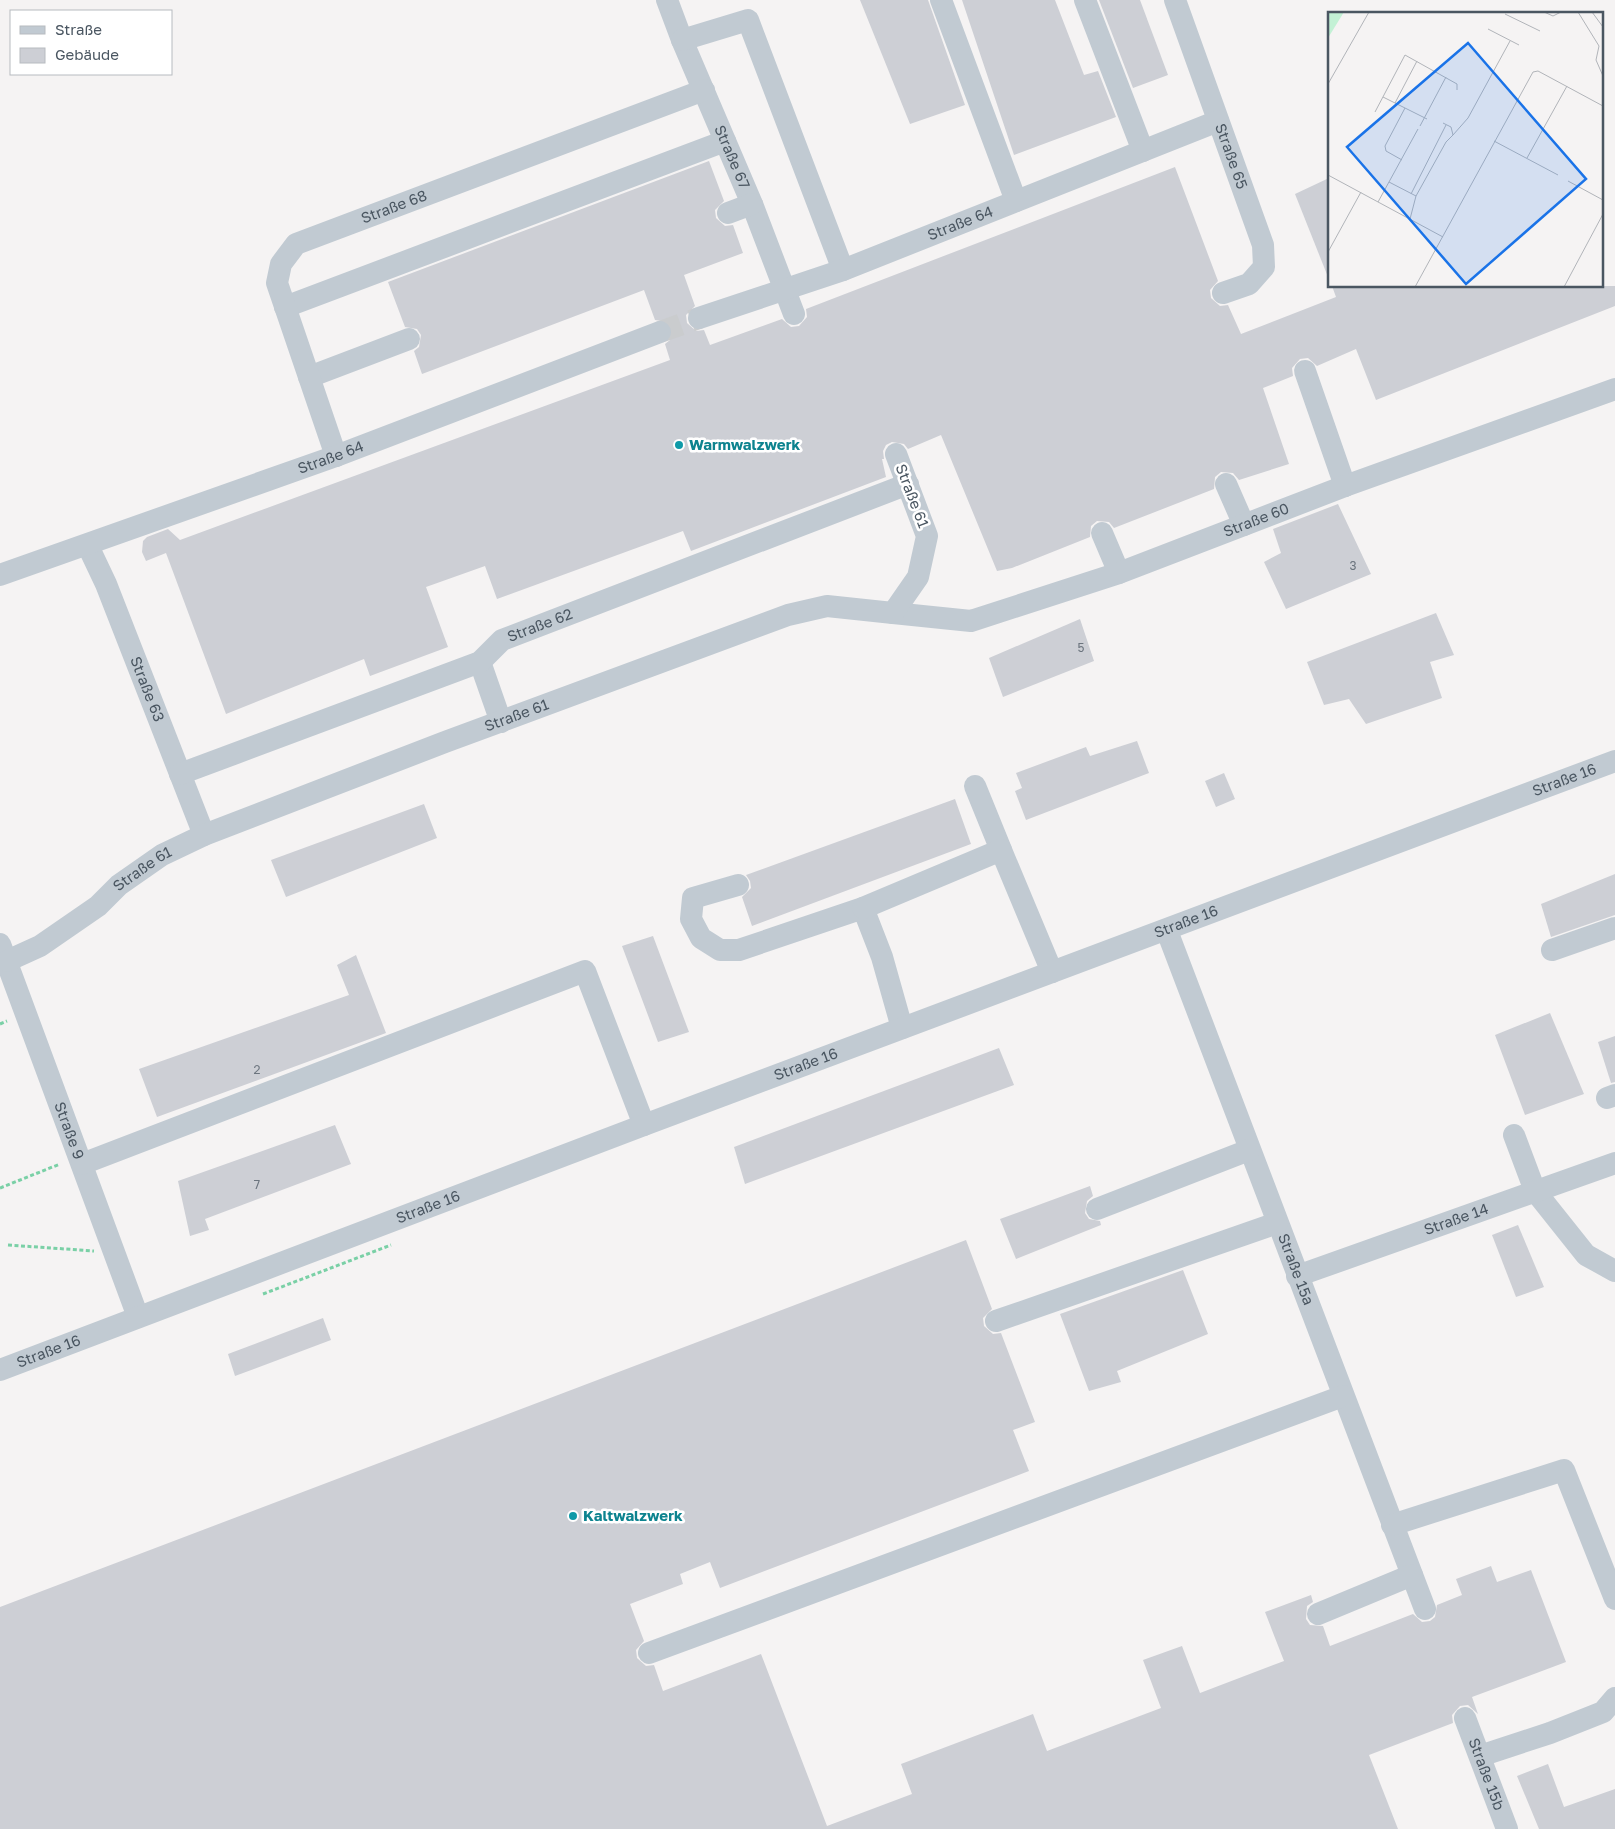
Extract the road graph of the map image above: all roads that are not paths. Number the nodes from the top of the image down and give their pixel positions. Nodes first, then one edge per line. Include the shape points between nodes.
1 (667, 0) edge
2 (941, 0) edge
3 (1085, 0) edge
4 (1175, 0) edge
5 (682, 40) junction
6 (704, 90) junction
7 (1218, 121) junction
8 (725, 141) junction
9 (1143, 151) junction
10 (1016, 201) junction
11 (752, 204) junction
12 (728, 213) dead end
13 (843, 270) junction
14 (785, 290) junction
15 (1223, 293) dead end
16 (286, 307) junction
17 (794, 314) dead end
18 (700, 318) tunnel mouth
19 (660, 332) tunnel mouth
20 (410, 340) dead end
21 (1305, 371) dead end
22 (309, 378) junction
23 (1615, 389) edge
24 (896, 454) dead end
25 (336, 456) junction
26 (908, 484) junction
27 (1226, 484) dead end
28 (1345, 486) junction
29 (1244, 525) junction
30 (1102, 533) dead end
31 (88, 546) junction
32 (1119, 573) junction
33 (0, 575) edge
34 (894, 613) junction
35 (480, 662) junction
36 (501, 722) junction
37 (1615, 761) edge
38 (180, 774) junction
39 (975, 786) dead end
40 (204, 835) junction
41 (1001, 850) junction
42 (738, 885) dead end
43 (863, 908) junction
44 (1615, 928) edge
45 (1167, 931) junction
46 (1552, 950) dead end
47 (4, 952) edge
48 (1052, 972) junction
49 (902, 1028) junction
50 (644, 1125) junction
51 (1514, 1135) dead end
52 (1249, 1150) junction
53 (81, 1160) junction
54 (1615, 1163) edge
55 (1535, 1191) junction
56 (1097, 1209) dead end
57 (1277, 1223) junction
58 (1615, 1270) edge
59 (1297, 1276) junction
60 (138, 1317) junction
61 (996, 1321) dead end
62 (0, 1370) edge
63 (1343, 1396) junction
64 (1392, 1525) junction
65 (1412, 1575) junction
66 (1615, 1599) edge
67 (1425, 1609) dead end
68 (1318, 1614) dead end
69 (649, 1653) dead end
70 (1615, 1698) edge
71 (1465, 1718) dead end
72 (1480, 1756) junction
73 (1507, 1829) edge

1 - 5 street, Straße 67
2 - 10 street
3 - 9 street
4 - 7 street, Straße 65
5 - 6 street, Straße 67
5 - 13 street via 748,20
6 - 8 street, Straße 67
6 - 16 street, Straße 68 via 296,244 281,264 277,283
7 - 9 street, Straße 64
7 - 15 street, Straße 65 via 1263,245 1264,260 1264,267 1249,284
8 - 11 street, Straße 67
8 - 16 street
9 - 10 street, Straße 64
10 - 13 street, Straße 64
11 - 12 street
11 - 14 street, Straße 67
13 - 14 street, Straße 64
14 - 17 street, Straße 67
14 - 18 street, Straße 64
16 - 22 street, Straße 68
19 - 25 street, Straße 64
20 - 22 street
21 - 28 street
22 - 25 street, Straße 68
23 - 28 street, Straße 60
24 - 26 street, Straße 61
25 - 31 street, Straße 64
26 - 34 street, Straße 61 via 927,536 918,577
26 - 35 street, Straße 62 via 502,640
27 - 29 street
28 - 29 street, Straße 60
29 - 32 street, Straße 60
30 - 32 street
31 - 33 street, Straße 64
31 - 38 street, Straße 63
32 - 34 street, Straße 60 via 971,621
34 - 36 street, Straße 61 via 827,606 788,616
35 - 36 street
35 - 38 street, Straße 62
36 - 40 street, Straße 61
37 - 45 street, Straße 16 via 1283,884
38 - 40 street, Straße 63
39 - 41 street
40 - 47 street, Straße 61 via 162,855 120,885 98,906 40,946
41 - 43 street
41 - 48 street
42 - 43 street via 693,898 691,919 701,938 720,950 739,950
43 - 49 street via 882,957
44 - 46 street
45 - 48 street, Straße 16
45 - 52 street, Straße 15a
47 - 53 street, Straße 9
48 - 49 street, Straße 16
49 - 50 street, Straße 16
50 - 53 street via 585,971
50 - 60 street, Straße 16
51 - 55 street
52 - 56 street
52 - 57 street, Straße 15a
53 - 60 street, Straße 9
54 - 55 street, Straße 14
55 - 58 street via 1586,1254
55 - 59 street, Straße 14
57 - 59 street, Straße 15a
57 - 61 street
59 - 63 street, Straße 15a
60 - 62 street, Straße 16
63 - 64 street, Straße 15a
63 - 69 street
64 - 65 street, Straße 15a
64 - 66 street via 1564,1470
65 - 67 street, Straße 15a
65 - 68 street
70 - 72 street via 1603,1712
71 - 72 street, Straße 15b
72 - 73 street, Straße 15b

